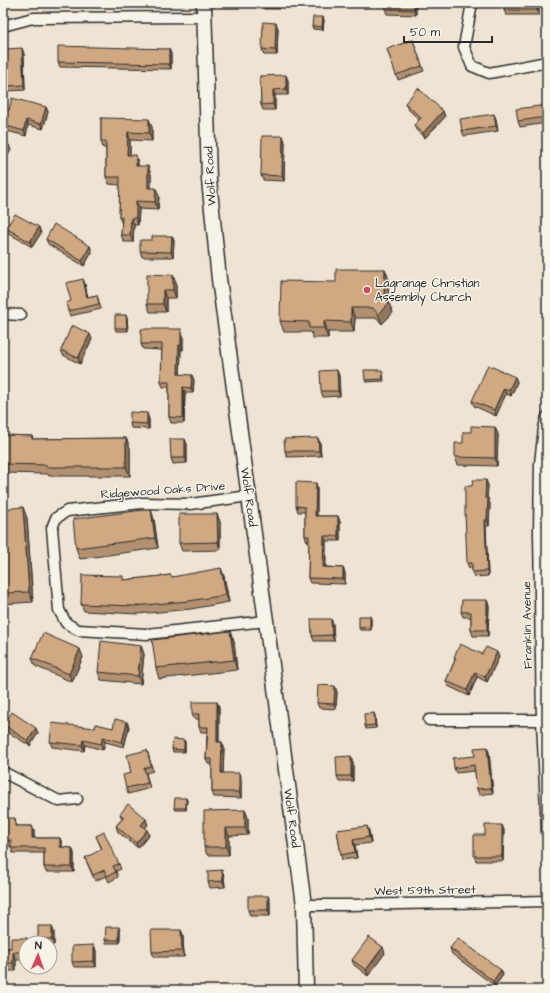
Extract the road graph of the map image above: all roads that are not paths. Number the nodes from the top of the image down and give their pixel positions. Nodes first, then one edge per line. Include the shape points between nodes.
1 (204, 3) edge
2 (472, 3) edge
3 (204, 17) junction
4 (3, 26) edge
5 (547, 62) edge
6 (3, 314) edge
7 (21, 315) dead end
8 (547, 417) edge
9 (249, 496) junction
10 (266, 621) junction
11 (429, 720) dead end
12 (544, 720) edge
13 (3, 772) edge
14 (77, 799) dead end
15 (547, 834) edge
16 (547, 901) edge
17 (304, 905) junction
18 (306, 990) edge

1 - 3 main road, Wolf Road
2 - 5 street via 464,47 472,66 489,74
3 - 4 street via 33,18
3 - 9 main road, Wolf Road via 211,209
6 - 7 street
8 - 12 street, Franklin Avenue via 540,464 539,533
9 - 10 main road, Wolf Road
9 - 10 street, Ridgewood Oaks Drive via 191,504 142,502 67,511 56,518 52,528 58,610 66,623 78,630 148,634
10 - 17 main road, Wolf Road
11 - 12 street
12 - 15 street, Franklin Avenue
13 - 14 street via 59,801
16 - 17 street, West 59th Street
17 - 18 main road, Wolf Road

